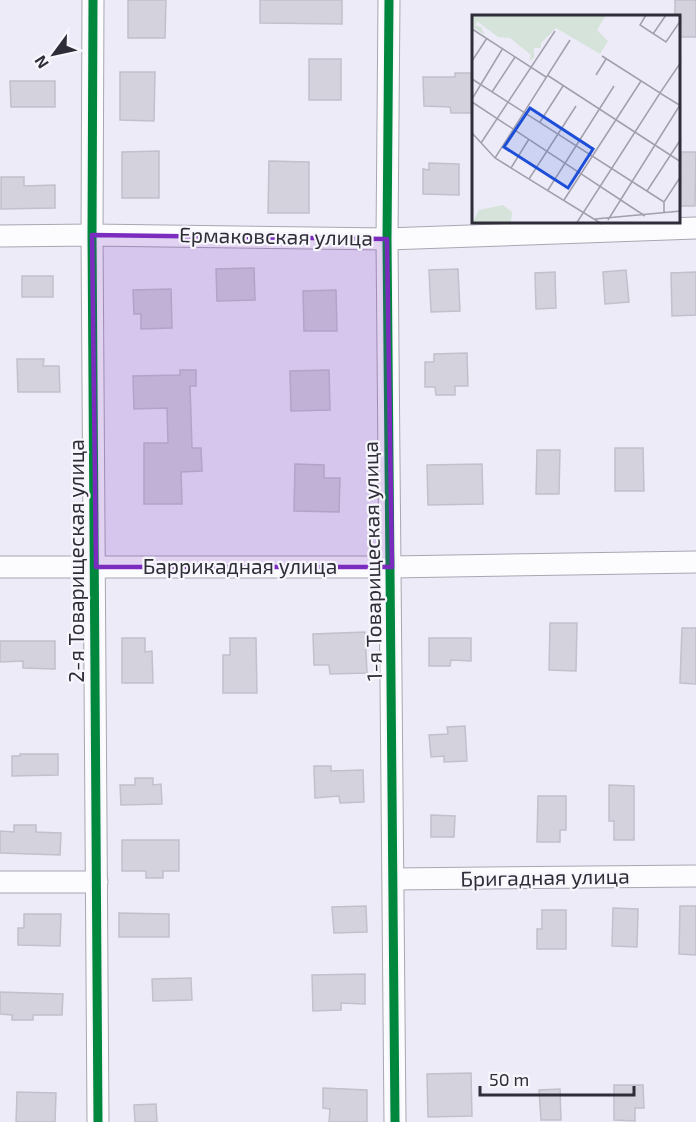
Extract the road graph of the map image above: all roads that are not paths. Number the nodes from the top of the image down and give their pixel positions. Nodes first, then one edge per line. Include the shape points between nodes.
1 (93, 0) edge
2 (389, 0) edge
3 (696, 228) edge
4 (92, 235) junction
5 (0, 236) edge
6 (387, 239) junction
7 (696, 562) edge
8 (0, 567) edge
9 (96, 567) junction
10 (392, 567) junction
11 (696, 876) edge
12 (394, 879) junction
13 (0, 882) edge
14 (97, 882) junction
15 (98, 1122) edge
16 (395, 1122) edge

1 - 4 street, 2-я Товарищеская улица
2 - 6 street, 1-я Товарищеская улица
3 - 6 street, Ермаковская улица
4 - 5 street, Ермаковская улица
4 - 6 street, Ермаковская улица
4 - 9 street, 2-я Товарищеская улица
6 - 10 street, 1-я Товарищеская улица
7 - 10 street, Баррикадная улица
8 - 9 street, Баррикадная улица
9 - 10 street, Баррикадная улица
9 - 14 street, 2-я Товарищеская улица
10 - 12 street, 1-я Товарищеская улица
11 - 12 street, Бригадная улица
12 - 16 street, 1-я Товарищеская улица
13 - 14 street
14 - 15 street, 2-я Товарищеская улица

